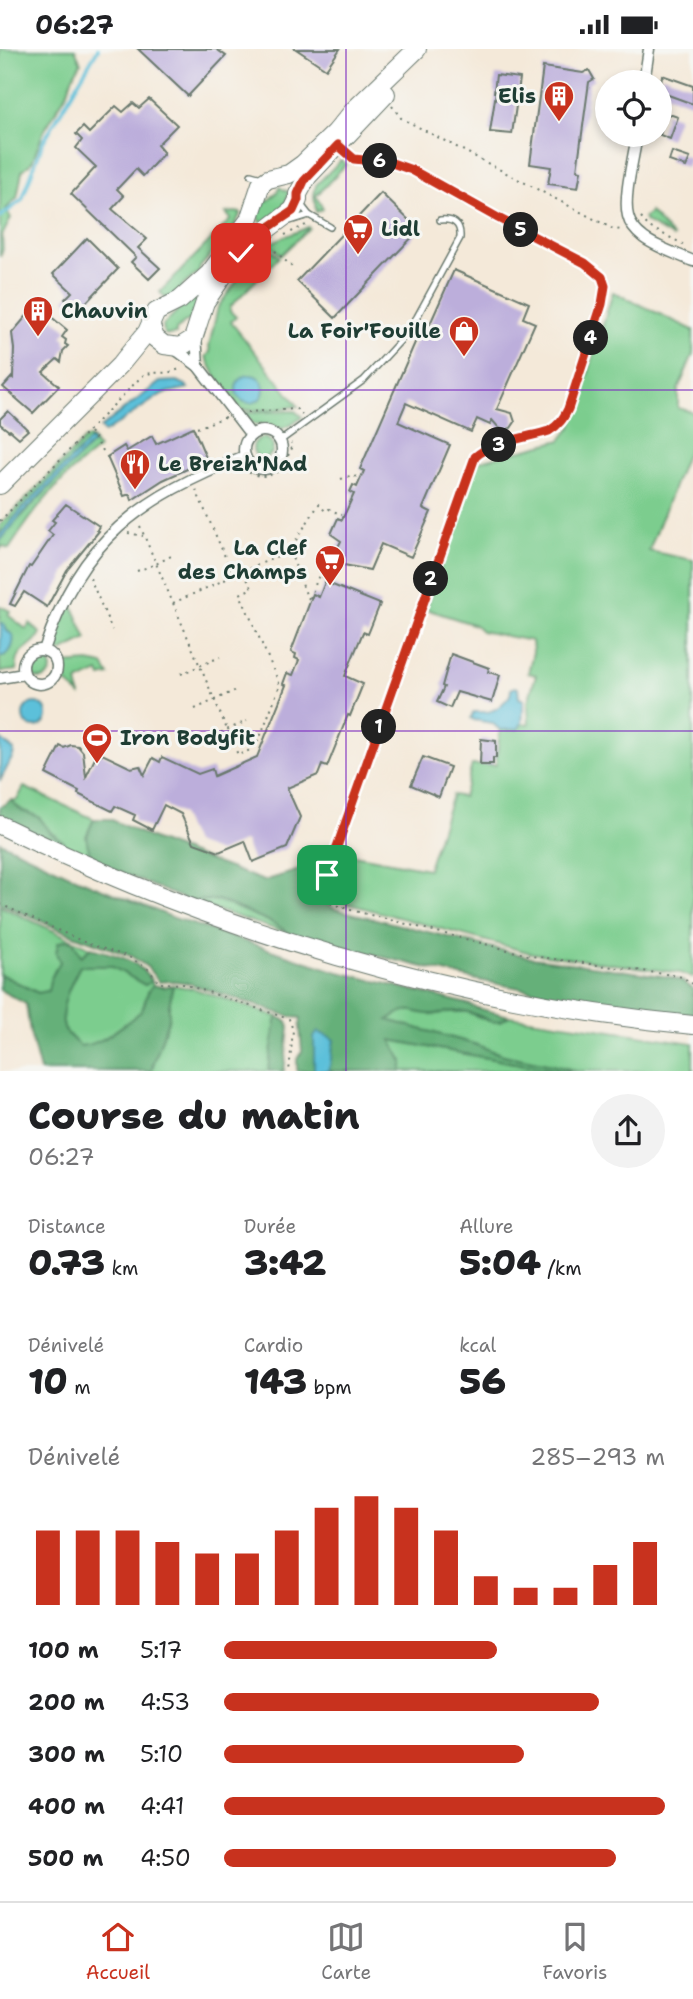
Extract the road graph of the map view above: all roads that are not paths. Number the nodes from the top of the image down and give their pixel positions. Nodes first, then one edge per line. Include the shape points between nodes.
1 (417, 49) edge
2 (430, 49) edge
3 (649, 49) edge
4 (646, 70) edge
5 (635, 147) edge
6 (274, 178) junction
7 (298, 197) junction
8 (309, 215) junction
9 (440, 220) dead end
10 (330, 227) dead end
11 (271, 235) junction
12 (693, 261) edge
13 (151, 326) junction
14 (196, 333) junction
15 (168, 346) junction
16 (120, 365) junction
17 (198, 366) junction
18 (251, 435) junction
19 (280, 435) junction
20 (245, 456) junction
21 (0, 485) edge
22 (44, 650) junction
23 (24, 674) junction
24 (0, 678) edge
25 (0, 825) edge
26 (0, 833) edge
27 (693, 1025) edge
28 (693, 1032) edge

1 - 6 main road via 303,164
2 - 7 main road via 308,176
3 - 4 street
5 - 12 street via 627,206 632,225 641,236
6 - 7 main road via 291,181
6 - 13 main road via 261,184 245,226 209,274 180,300 156,312
7 - 8 lane
7 - 11 main road via 293,211
8 - 10 lane
8 - 11 lane
9 - 19 lane via 458,224 460,237 401,339 364,380
11 - 14 main road via 241,253 215,286
13 - 15 main road via 155,338
13 - 16 main road
14 - 15 main road via 187,344
14 - 17 street
15 - 16 main road via 145,351
15 - 17 street
16 - 21 main road
17 - 18 street
18 - 19 street via 267,431
18 - 20 street
19 - 20 street via 280,458 270,468 256,468
20 - 22 street via 164,493 116,529 82,569
22 - 23 street via 29,654 23,663
22 - 23 street via 56,660 54,678 38,685
23 - 24 street
25 - 27 main road via 145,891 313,949 474,991
26 - 28 main road via 142,897 323,959 505,1004

